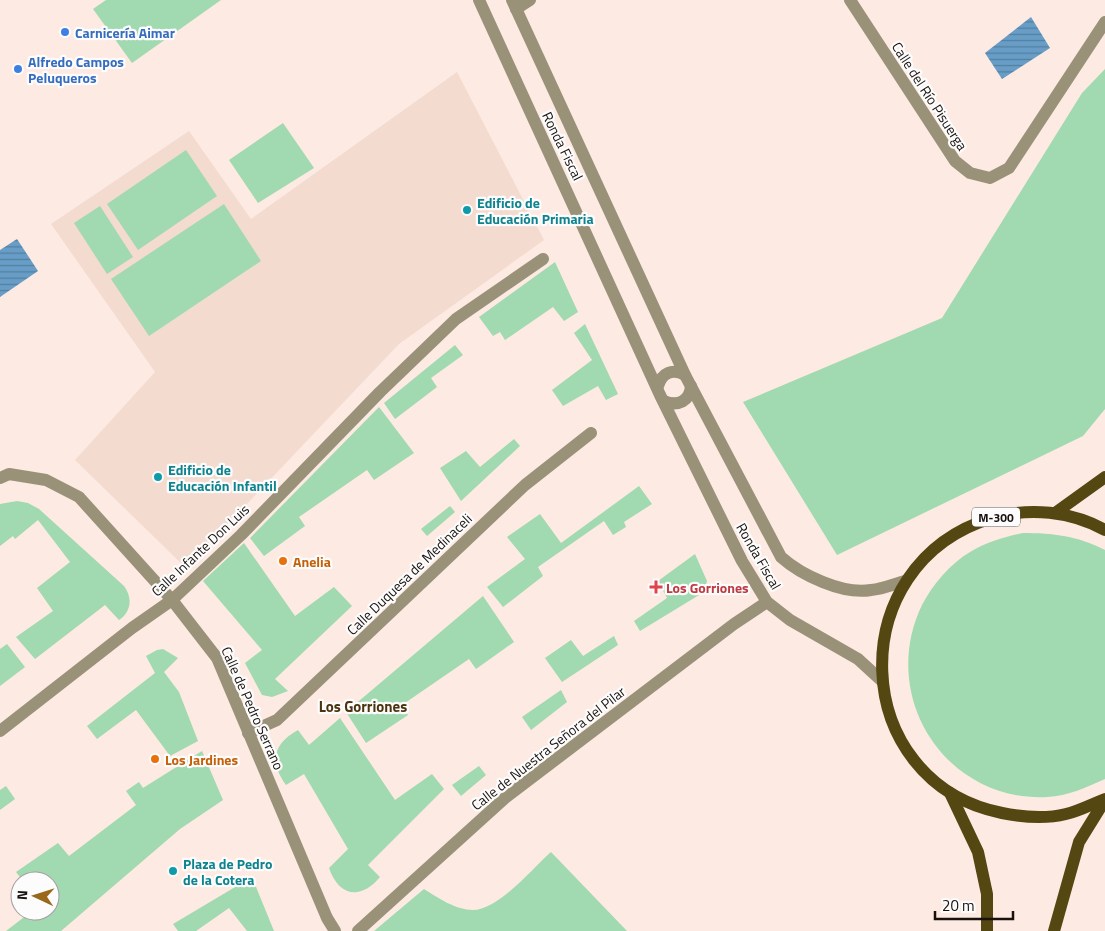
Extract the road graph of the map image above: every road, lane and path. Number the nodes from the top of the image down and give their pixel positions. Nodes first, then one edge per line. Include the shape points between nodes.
1 (479, 0) edge
2 (530, 0) edge
3 (850, 0) edge
4 (514, 5) edge
5 (1105, 22) edge
6 (543, 259) dead end
7 (688, 380) junction
8 (658, 386) junction
9 (664, 401) junction
10 (591, 434) dead end
11 (1105, 477) edge
12 (0, 478) edge
13 (1054, 513) junction
14 (1105, 530) edge
15 (905, 581) junction
16 (172, 600) junction
17 (767, 602) junction
18 (882, 681) junction
19 (0, 731) edge
20 (248, 733) junction
21 (950, 793) junction
22 (1105, 800) edge
23 (335, 931) edge
24 (358, 931) edge
25 (987, 931) edge
26 (1054, 931) edge

1 - 8 street, Ronda Fiscal
2 - 4 street
3 - 5 street, Calle del Río Pisuerga via 955,161 970,173 990,178 1009,168
4 - 7 street, Ronda Fiscal
6 - 16 street, Calle Infante Don Luis via 456,319
7 - 8 street via 674,371 668,372
7 - 9 street via 690,392 682,402
7 - 15 street, Ronda Fiscal via 781,557 804,574 844,588 870,591
8 - 9 street, Ronda Fiscal
9 - 17 street, Ronda Fiscal via 742,561
10 - 20 street, Calle Duquesa de Medinaceli via 525,485 277,720
11 - 13 main road
12 - 16 street, Calle de Pedro Serrano via 9,474 46,480 79,497
13 - 14 main road, M-300 via 1092,523
13 - 15 main road, M-300 via 1011,513 970,525 934,548
15 - 18 main road, M-300 via 888,620 882,646
16 - 19 street, Calle Infante Don Luis
16 - 20 street, Calle de Pedro Serrano via 217,658
17 - 18 street, Ronda Fiscal via 790,620 858,659
17 - 24 street, Calle de Nuestra Señora del Pilar via 505,798
18 - 21 main road, M-300 via 893,724 916,763
20 - 23 street, Calle de Pedro Serrano
21 - 22 main road, M-300 via 984,810 1022,817 1065,814
21 - 25 main road, M-300 via 978,852 987,894
22 - 26 main road, M-300 via 1079,842

